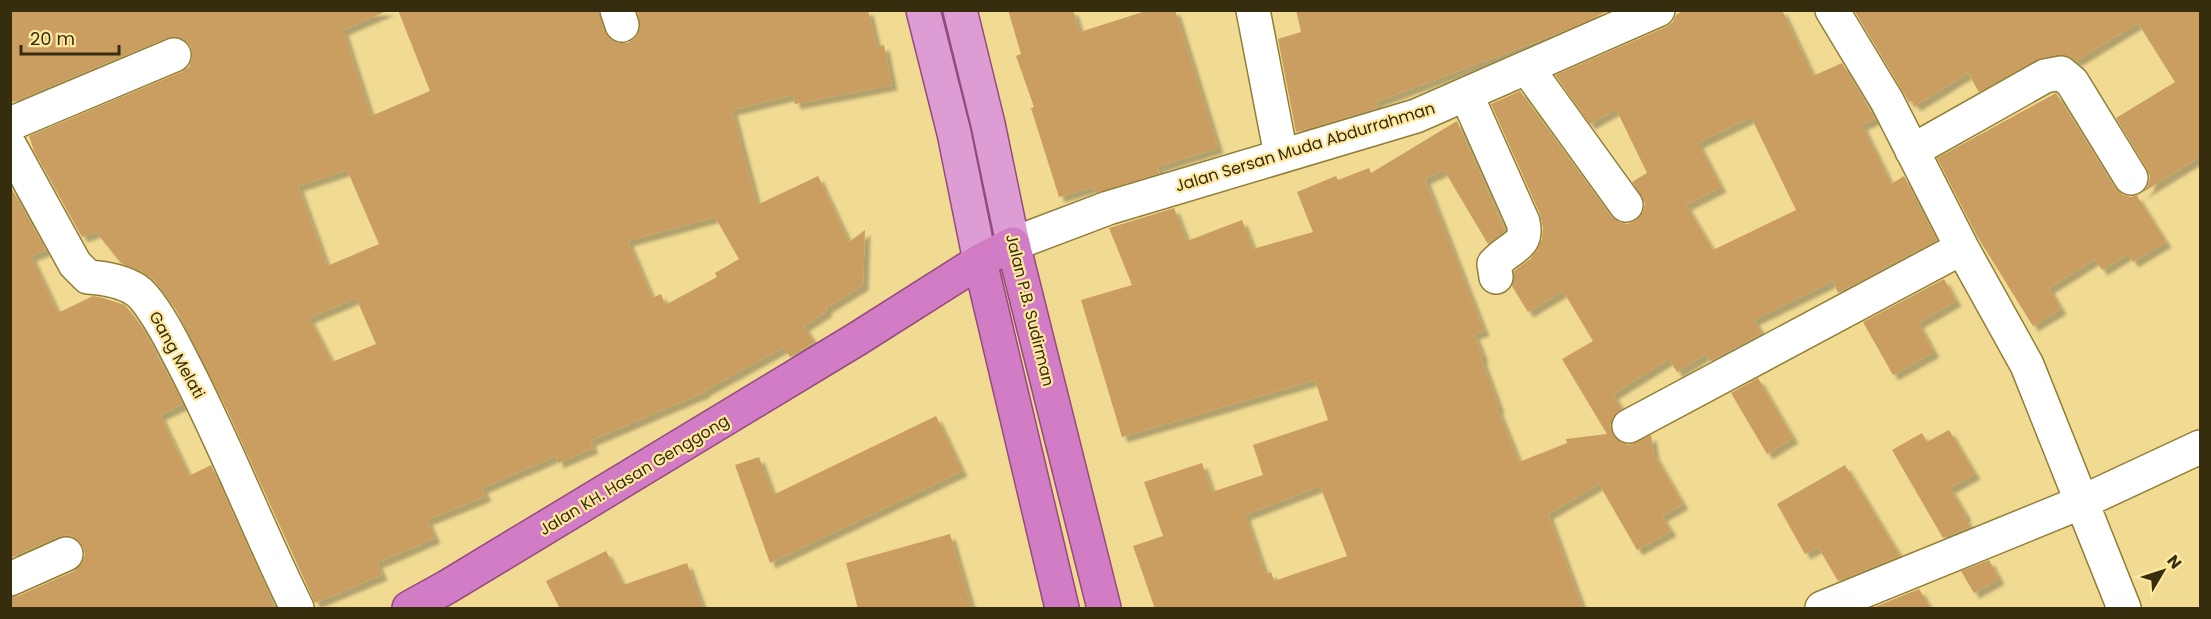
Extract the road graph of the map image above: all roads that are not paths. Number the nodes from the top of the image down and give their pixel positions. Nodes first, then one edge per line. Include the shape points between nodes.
1 (923, 10) edge
2 (960, 10) edge
3 (1253, 10) edge
4 (1658, 10) edge
5 (1832, 10) edge
6 (174, 55) dead end
7 (1527, 68) junction
8 (1466, 94) junction
9 (10, 124) edge
10 (10, 146) edge
11 (1912, 151) junction
12 (1281, 155) junction
13 (2131, 178) dead end
14 (1626, 205) dead end
15 (1013, 244) junction
16 (1962, 248) junction
17 (980, 261) junction
18 (1496, 276) dead end
19 (1629, 426) dead end
20 (2200, 447) edge
21 (2082, 502) junction
22 (66, 554) dead end
23 (10, 579) edge
24 (449, 598) edge
25 (297, 609) edge
26 (409, 609) edge
27 (1062, 609) edge
28 (1104, 609) edge
29 (1822, 609) edge
30 (2124, 609) edge

1 - 17 main road
2 - 15 main road, Jalan P.B. Sudirman
3 - 12 street
4 - 7 street, Jalan Sersan Muda Abdurrahman
5 - 11 street
6 - 9 street
7 - 8 street, Jalan Sersan Muda Abdurrahman
7 - 14 street
8 - 12 street, Jalan Sersan Muda Abdurrahman via 1416,116
8 - 18 street via 1525,232 1522,242 1494,264
10 - 25 street, Gang Melati via 75,264 88,277 106,278 136,290 168,335 226,451
11 - 13 street via 2045,76 2061,73 2072,82
11 - 16 street
12 - 15 street, Jalan Sersan Muda Abdurrahman via 1108,208
15 - 17 highway, Jalan KH. Hasan Genggong
15 - 28 highway, Jalan P.B. Sudirman
16 - 19 street
16 - 21 street via 2020,352
17 - 24 highway, Jalan KH. Hasan Genggong
17 - 27 highway
20 - 21 street
21 - 29 street
21 - 30 street
22 - 23 street
24 - 26 highway, Jalan KH. Hasan Genggong

